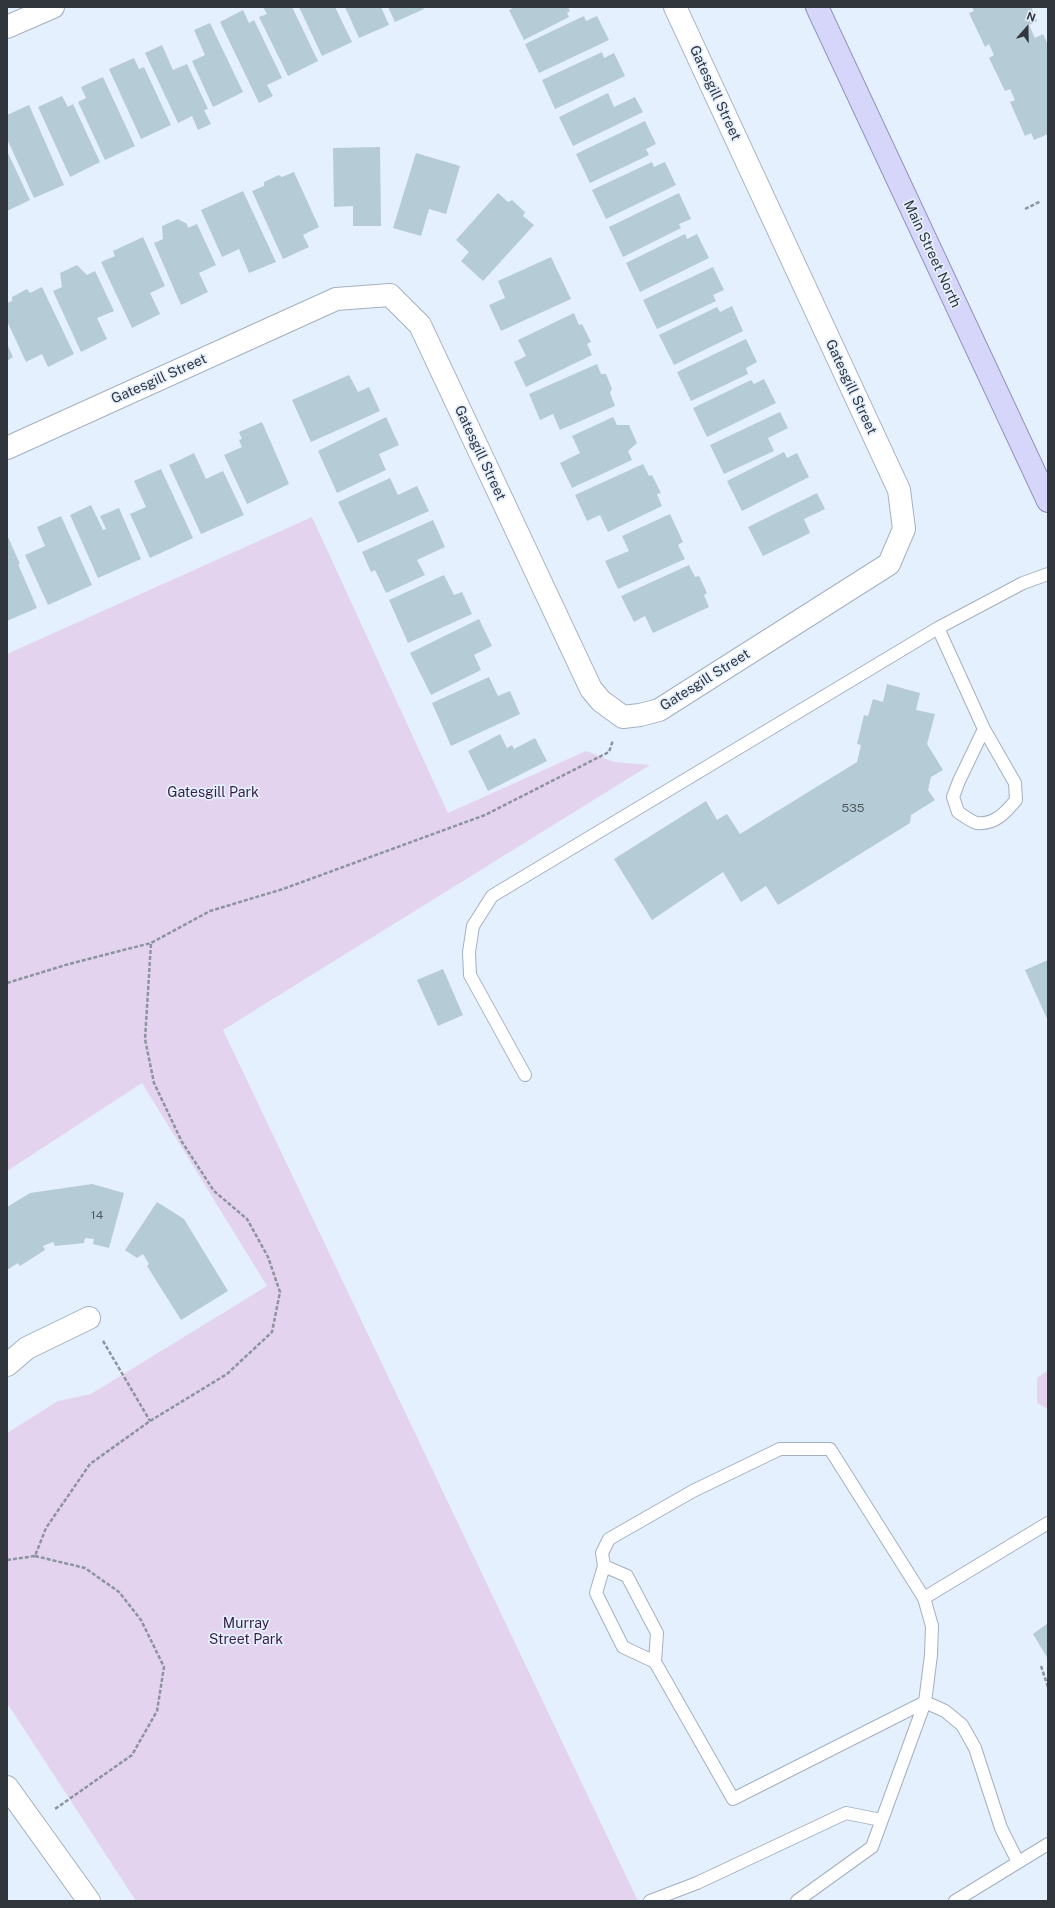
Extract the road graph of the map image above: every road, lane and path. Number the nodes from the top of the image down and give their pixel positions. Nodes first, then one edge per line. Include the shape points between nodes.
1 (54, 7) edge
2 (675, 7) edge
3 (817, 7) edge
4 (7, 27) edge
5 (1041, 201) dead end
6 (1025, 209) dead end
7 (7, 448) edge
8 (1048, 501) edge
9 (1048, 574) edge
10 (938, 628) junction
11 (623, 717) junction
12 (984, 729) junction
13 (151, 943) junction
14 (7, 983) edge
15 (524, 1075) dead end
16 (89, 1318) joint
17 (7, 1365) edge
18 (150, 1421) junction
19 (1048, 1523) edge
20 (35, 1556) junction
21 (7, 1560) edge
22 (604, 1566) junction
23 (924, 1598) junction
24 (655, 1662) junction
25 (1041, 1666) dead end
26 (1048, 1687) edge
27 (925, 1702) junction
28 (7, 1787) edge
29 (881, 1820) junction
30 (34, 1824) junction
31 (1048, 1844) edge
32 (1018, 1862) junction
33 (89, 1901) edge
34 (650, 1901) edge
35 (797, 1901) edge
36 (955, 1901) edge

1 - 4 street
2 - 11 street, Gatesgill Street via 899,490 904,529 889,564 659,710
3 - 8 main road, Main Street North
5 - 6 path
7 - 11 street, Gatesgill Street via 336,299 390,295 420,326 590,689 601,701
9 - 10 lane via 1023,583
10 - 12 lane
10 - 15 lane via 492,896 473,926 469,952 470,975
11 - 13 path via 609,752 485,815 283,889 210,911
12 - 12 lane via 1015,783 1016,800 1005,814 994,821 977,823 958,812 953,797
13 - 14 path
13 - 18 path via 145,1039 154,1083 182,1142 214,1191 247,1219 268,1257 280,1292 272,1332 227,1374
16 - 17 street via 27,1348
16 - 18 path
18 - 20 path via 90,1464 46,1528
19 - 23 lane
20 - 21 path
20 - 30 path via 85,1568 119,1592 141,1620 164,1668 157,1711 132,1755
22 - 23 lane via 602,1553 609,1539 693,1492 780,1449 830,1449
22 - 24 lane via 627,1576 631,1583 657,1633
22 - 24 lane via 596,1594 623,1647
23 - 27 lane via 932,1626
24 - 27 lane via 734,1799
25 - 26 path
27 - 29 lane
27 - 32 lane via 945,1711 962,1725 972,1742 1001,1828
28 - 30 street
29 - 34 lane via 846,1813 698,1883
29 - 35 lane via 872,1847
30 - 33 street
31 - 32 lane
32 - 36 lane

